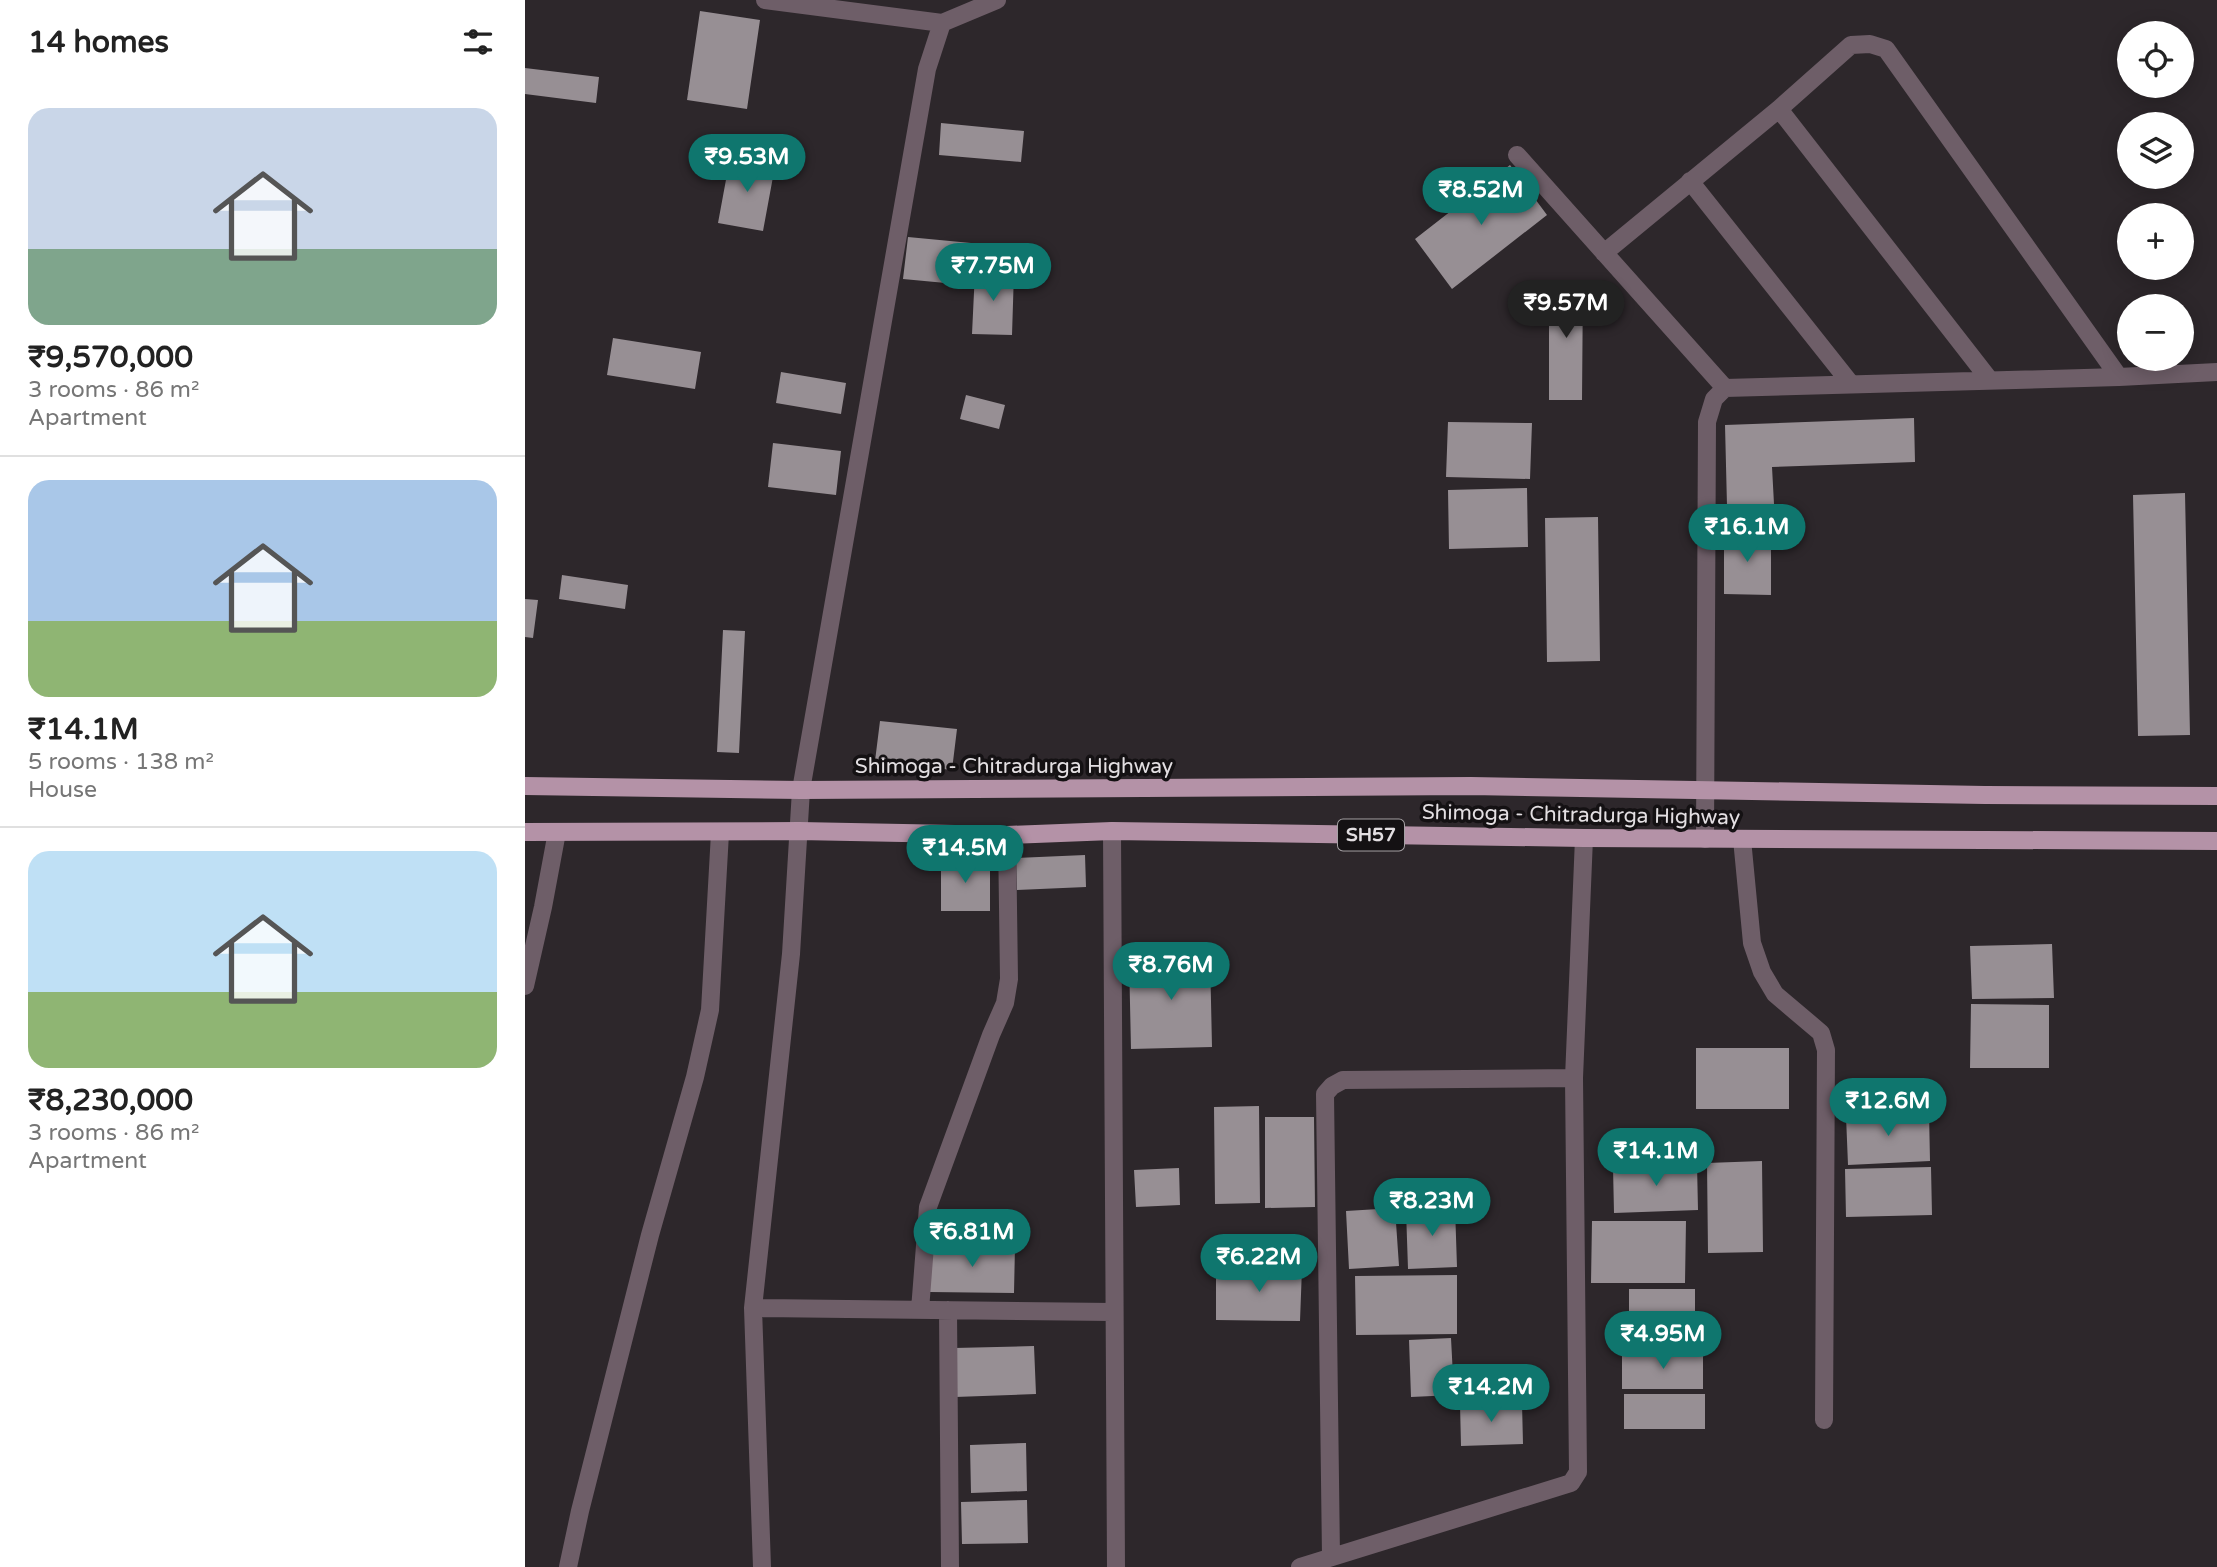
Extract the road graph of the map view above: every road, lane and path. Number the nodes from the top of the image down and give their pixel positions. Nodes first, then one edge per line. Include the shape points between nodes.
1 (765, 0) edge
2 (997, 0) edge
3 (942, 23) junction
4 (1779, 109) junction
5 (1517, 155) dead end
6 (1690, 181) junction
7 (1604, 253) junction
8 (2217, 372) edge
9 (2119, 377) junction
10 (1989, 379) junction
11 (1851, 384) junction
12 (1725, 388) junction
13 (525, 786) edge
14 (801, 790) junction
15 (1706, 790) junction
16 (2217, 796) edge
17 (799, 831) junction
18 (1112, 831) junction
19 (525, 832) edge
20 (557, 832) junction
21 (720, 833) junction
22 (1007, 835) junction
23 (1584, 838) junction
24 (1705, 839) junction
25 (1742, 839) junction
26 (2217, 841) edge
27 (525, 986) edge
28 (1574, 1078) junction
29 (753, 1308) junction
30 (920, 1310) junction
31 (948, 1310) junction
32 (1114, 1312) junction
33 (1824, 1420) dead end
34 (1331, 1557) junction
35 (568, 1567) edge
36 (762, 1567) edge
37 (950, 1567) edge
38 (1115, 1567) edge
39 (1300, 1567) edge

1 - 3 street
2 - 3 street
3 - 14 street via 927,69
4 - 6 street
4 - 9 street via 1851,45 1886,49
4 - 10 street
5 - 7 street
6 - 7 street
6 - 11 street
7 - 12 street
8 - 9 street
9 - 10 street
10 - 11 street
11 - 12 street
12 - 15 street via 1714,399 1707,422
13 - 14 main road, Shimoga - Chitradurga Highway
14 - 15 main road, Shimoga - Chitradurga Highway via 1471,786
14 - 17 street
15 - 16 main road, Shimoga - Chitradurga Highway
15 - 24 street
17 - 21 main road, Shimoga - Chitradurga Highway / SH57
17 - 22 main road, Shimoga - Chitradurga Highway / SH57
17 - 29 street via 791,954
18 - 22 main road, Shimoga - Chitradurga Highway / SH57
18 - 23 main road, Shimoga - Chitradurga Highway / SH57
18 - 32 street
19 - 20 main road, Shimoga - Chitradurga Highway / SH57
20 - 21 main road, Shimoga - Chitradurga Highway / SH57
20 - 27 street
21 - 35 street via 710,1010
22 - 30 street via 1009,979 1005,1003 928,1207
23 - 24 main road, Shimoga - Chitradurga Highway / SH57
23 - 28 street
24 - 25 main road, Shimoga - Chitradurga Highway / SH57
25 - 26 main road, Shimoga - Chitradurga Highway / SH57
25 - 33 street via 1752,943 1762,972 1775,994 1821,1033 1826,1050
28 - 34 street via 1578,1472 1571,1483
28 - 34 street via 1343,1080 1325,1094
29 - 30 street
29 - 36 street
30 - 31 street
31 - 32 street
31 - 37 street
32 - 38 street
34 - 39 street

